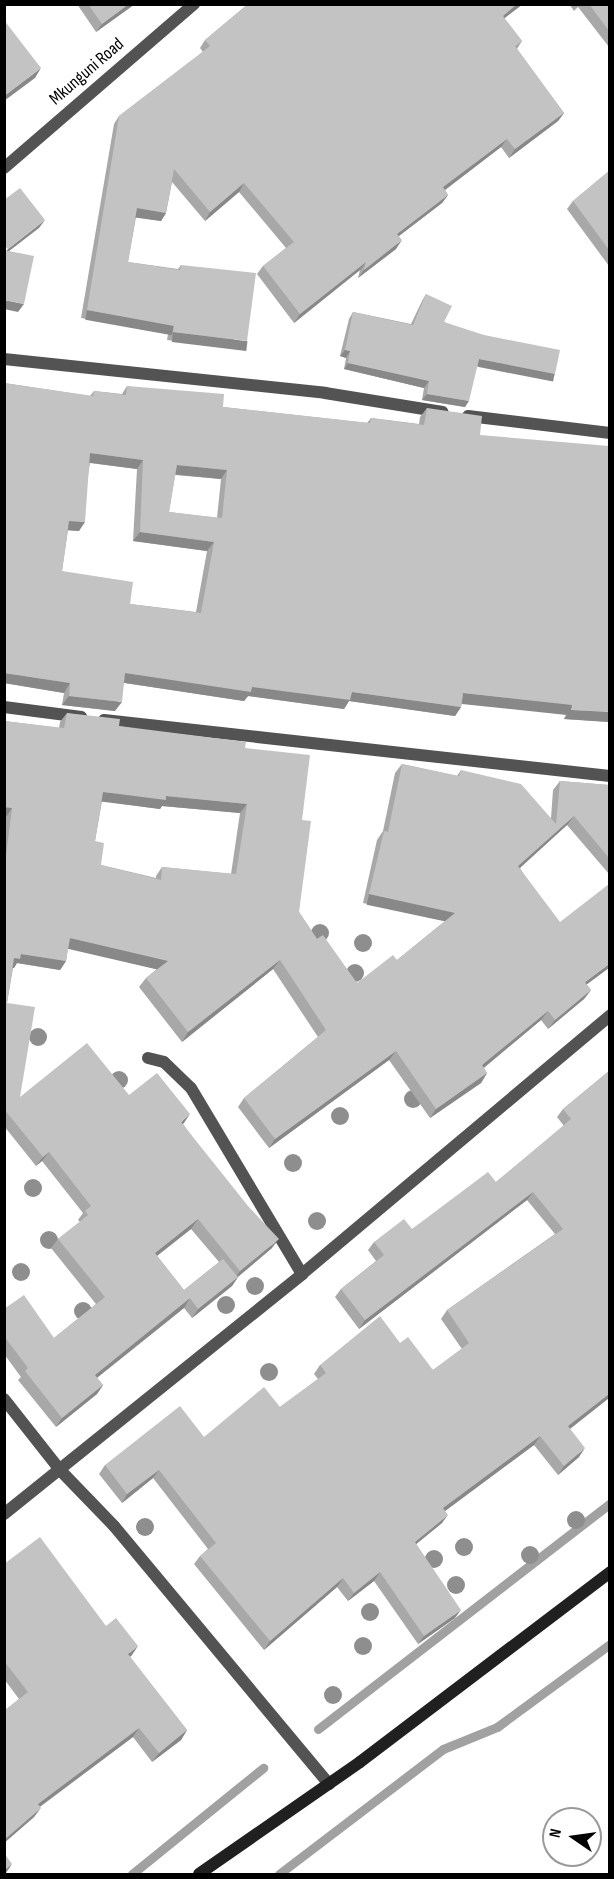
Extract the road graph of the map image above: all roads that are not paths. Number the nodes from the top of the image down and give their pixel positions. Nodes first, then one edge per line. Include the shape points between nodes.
1 (194, 4) edge
2 (4, 168) edge
3 (4, 360) edge
4 (609, 433) edge
5 (4, 708) edge
6 (609, 776) edge
7 (609, 1016) edge
8 (148, 1058) dead end
9 (302, 1274) junction
10 (4, 1399) edge
11 (60, 1470) junction
12 (4, 1514) edge
13 (609, 1572) edge
14 (328, 1784) junction
15 (199, 1875) edge

1 - 2 street, Mkunguni Road
3 - 4 street via 325,393 512,423
5 - 6 street
7 - 9 street
8 - 9 street via 164,1062 191,1088
9 - 11 street
10 - 11 street
11 - 12 street
11 - 14 street via 114,1526
13 - 14 main road
14 - 15 main road

